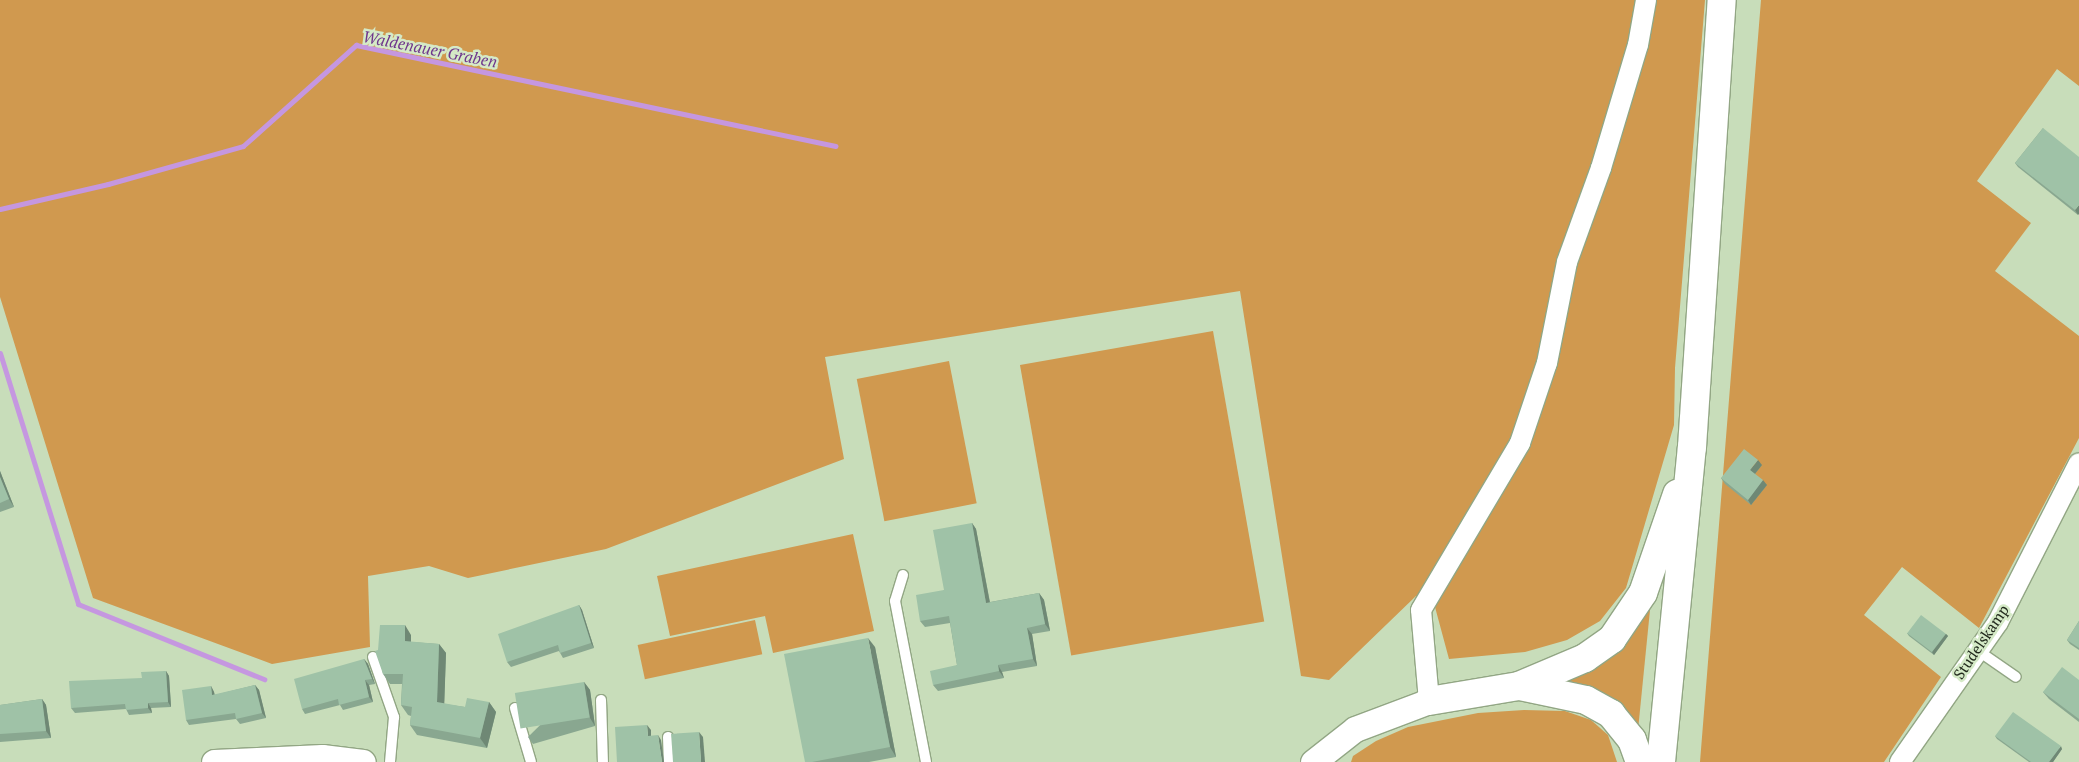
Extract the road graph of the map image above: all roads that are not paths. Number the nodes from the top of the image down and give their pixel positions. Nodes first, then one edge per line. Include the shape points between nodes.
1 (1646, 0) edge
2 (1722, 0) edge
3 (1692, 447) junction
4 (2079, 463) edge
5 (903, 575) dead end
6 (1977, 650) junction
7 (373, 657) dead end
8 (2016, 677) dead end
9 (1518, 686) junction
10 (601, 700) dead end
11 (1429, 701) junction
12 (515, 708) edge
13 (1355, 730) junction
14 (668, 737) dead end
15 (214, 762) edge
16 (363, 762) edge
17 (390, 762) edge
18 (531, 762) edge
19 (603, 762) edge
20 (669, 762) edge
21 (926, 762) edge
22 (1313, 762) edge
23 (1339, 762) edge
24 (1640, 762) edge
25 (1661, 762) edge
26 (1900, 762) edge

1 - 11 street via 1638,45 1601,168 1567,262 1547,363 1520,443 1421,610
2 - 3 main road
3 - 9 main road via 1644,593 1628,619 1612,639 1585,658
3 - 25 main road
4 - 6 street, Studelskamp via 1998,622
5 - 21 lane via 895,601
6 - 8 lane
6 - 26 street, Studelskamp
7 - 17 lane via 394,717
9 - 11 main road
9 - 24 main road via 1586,700 1611,714 1632,740
10 - 19 lane
11 - 13 street
12 - 18 lane
13 - 22 street
13 - 23 street
14 - 20 lane
15 - 16 street via 322,757

